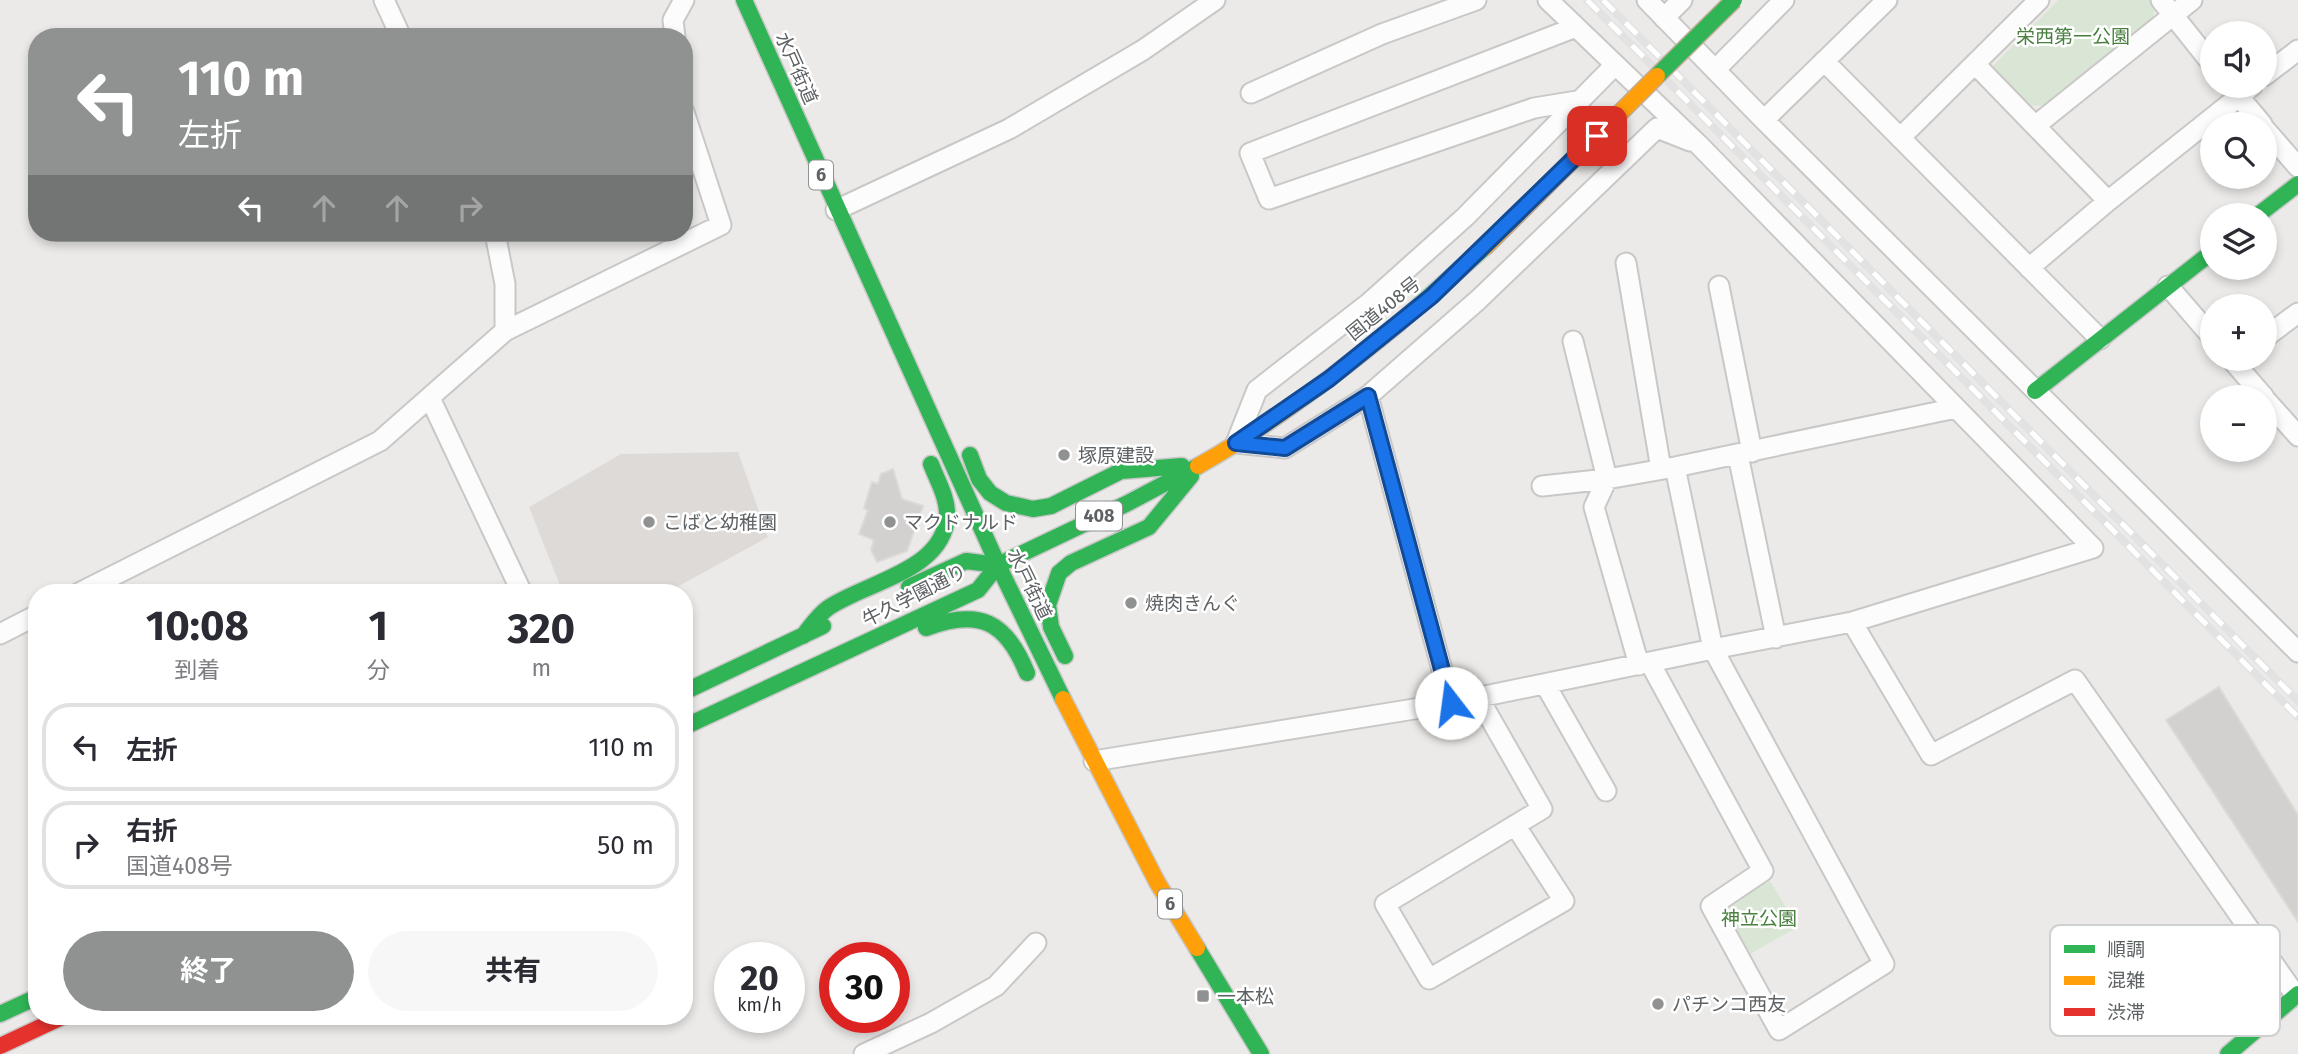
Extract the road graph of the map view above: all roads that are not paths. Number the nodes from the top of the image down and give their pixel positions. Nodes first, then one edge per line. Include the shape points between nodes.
1 (384, 0) edge
2 (684, 0) edge
3 (744, 0) edge
4 (1215, 0) edge
5 (1476, 0) edge
6 (1548, 0) edge
7 (1647, 0) edge
8 (1682, 0) edge
9 (1734, 0) edge
10 (1784, 0) edge
11 (1887, 0) edge
12 (2039, 0) edge
13 (2192, 0) edge
14 (2167, 8) edge
15 (1664, 18) junction
16 (1576, 27) junction
17 (397, 28) edge
18 (674, 28) edge
19 (2200, 49) edge
20 (2298, 50) edge
21 (1824, 61) junction
22 (1975, 64) junction
23 (1615, 65) junction
24 (2277, 66) edge
25 (1715, 70) junction
26 (1251, 93) dead end
27 (2229, 98) edge
28 (1577, 102) junction
29 (1764, 120) junction
30 (2035, 126) junction
31 (1900, 138) junction
32 (693, 139) edge
33 (2277, 142) edge
34 (1698, 145) junction
35 (2298, 167) edge
36 (2298, 184) edge
37 (2108, 201) junction
38 (2273, 203) edge
39 (836, 210) junction
40 (693, 239) edge
41 (497, 242) edge
42 (686, 242) edge
43 (2200, 261) edge
44 (1626, 263) dead end
45 (2029, 268) junction
46 (1719, 286) dead end
47 (2168, 286) junction
48 (2298, 313) edge
49 (2200, 323) edge
50 (2277, 328) edge
51 (505, 331) junction
52 (2101, 339) junction
53 (1573, 341) dead end
54 (901, 349) junction
55 (2243, 371) edge
56 (2254, 385) edge
57 (2035, 391) junction
58 (1368, 396) junction
59 (430, 398) junction
60 (926, 402) junction
61 (910, 408) dead end
62 (1956, 408) junction
63 (2277, 413) edge
64 (2298, 436) edge
65 (1236, 443) junction
66 (924, 446) dead end
67 (1745, 453) junction
68 (1199, 465) junction
69 (1668, 468) junction
70 (1606, 479) junction
71 (1542, 486) dead end
72 (998, 565) junction
73 (97, 584) edge
74 (518, 584) edge
75 (877, 602) dead end
76 (852, 613) dead end
77 (28, 620) edge
78 (1852, 622) junction
79 (0, 634) edge
80 (803, 636) junction
81 (1776, 638) junction
82 (2295, 642) edge
83 (1713, 649) junction
84 (1644, 664) junction
85 (807, 671) junction
86 (1075, 675) dead end
87 (1545, 684) junction
88 (1034, 685) dead end
89 (693, 688) edge
90 (1478, 697) junction
91 (1080, 701) dead end
92 (1451, 703) junction
93 (1055, 714) dead end
94 (693, 723) edge
95 (1077, 728) junction
96 (1094, 761) junction
97 (1606, 791) dead end
98 (1515, 825) junction
99 (2248, 925) edge
100 (1036, 943) dead end
101 (2280, 971) edge
102 (2297, 995) edge
103 (28, 1001) edge
104 (2280, 1010) edge
105 (0, 1014) edge
106 (45, 1025) edge
107 (2249, 1036) edge
108 (0, 1046) edge
109 (864, 1054) edge
110 (1261, 1054) edge
111 (2228, 1054) edge

1 - 17 street
2 - 18 street via 673,20
3 - 39 main road, 水戸街道 / 6
4 - 39 street via 1143,50 1009,129
5 - 26 street via 1382,34
6 - 16 street
7 - 15 street
8 - 15 street
9 - 65 main road, 国道408号 / 408, bridge via 1432,296 1329,379
10 - 25 street
11 - 21 street
12 - 22 street
13 - 14 street
14 - 19 street
14 - 30 street
15 - 25 street
16 - 23 street
16 - 28 street via 1250,153 1269,199 1534,107
20 - 24 street
21 - 29 street
21 - 31 street
22 - 30 street
22 - 31 street
23 - 28 street
23 - 34 street
25 - 29 street
27 - 37 street
28 - 65 street via 1465,217 1369,303 1257,390
29 - 57 street
30 - 37 street
31 - 45 street
32 - 40 street via 721,225
33 - 35 street
34 - 58 street via 1657,128 1478,300
34 - 62 street
36 - 38 main road
37 - 45 street
39 - 54 main road, 水戸街道 / 6
41 - 51 street via 505,284
42 - 51 street
43 - 47 main road
44 - 69 street
45 - 52 street
46 - 67 street
47 - 49 street
47 - 52 main road
48 - 50 street
51 - 59 street
52 - 57 main road
53 - 70 street
54 - 60 main road, 水戸街道 / 6
54 - 61 main road via 895,370
55 - 56 street
57 - 82 street
58 - 65 street via 1285,448
58 - 92 street
59 - 73 street via 380,441
59 - 74 street
60 - 68 main road via 959,435 986,489 996,498 1028,510 1051,506 1121,471
60 - 72 main road, 水戸街道 / 6
62 - 67 street
62 - 78 street via 2093,548
63 - 64 street
65 - 68 main road, 国道408号 / 408
66 - 80 main road via 947,515 937,546 927,557 827,608
67 - 69 street
67 - 81 street
68 - 72 main road, 国道408号 / 408
68 - 86 main road via 1149,527 1071,562 1059,573 1049,616
69 - 70 street
69 - 83 street
70 - 71 street
70 - 84 street via 1594,507
72 - 75 main road, 牛久学園通り via 966,561
72 - 85 main road, 牛久学園通り / 408 via 978,590
72 - 95 main road, 水戸街道 / 6
76 - 80 main road, 牛久学園通り
77 - 79 street
78 - 81 street
78 - 99 street via 1931,755 2075,680
80 - 89 main road, 牛久学園通り
81 - 83 street
83 - 84 street
83 - 84 street via 1884,964 1779,1030 1711,906 1763,871
84 - 87 street
85 - 88 main road via 850,662 948,619 968,618 1004,633
85 - 94 main road, 牛久学園通り / 408
87 - 90 street
87 - 97 street
90 - 92 street
90 - 98 street via 1542,809
91 - 95 main road
92 - 96 street
93 - 95 main road
95 - 96 main road, 水戸街道 / 6
96 - 110 main road, 水戸街道 / 6 via 1157,882
98 - 98 street via 1385,904 1429,979 1564,901
100 - 109 street via 996,986
101 - 102 street
102 - 104 main road
103 - 105 main road
106 - 108 main road
107 - 111 main road

